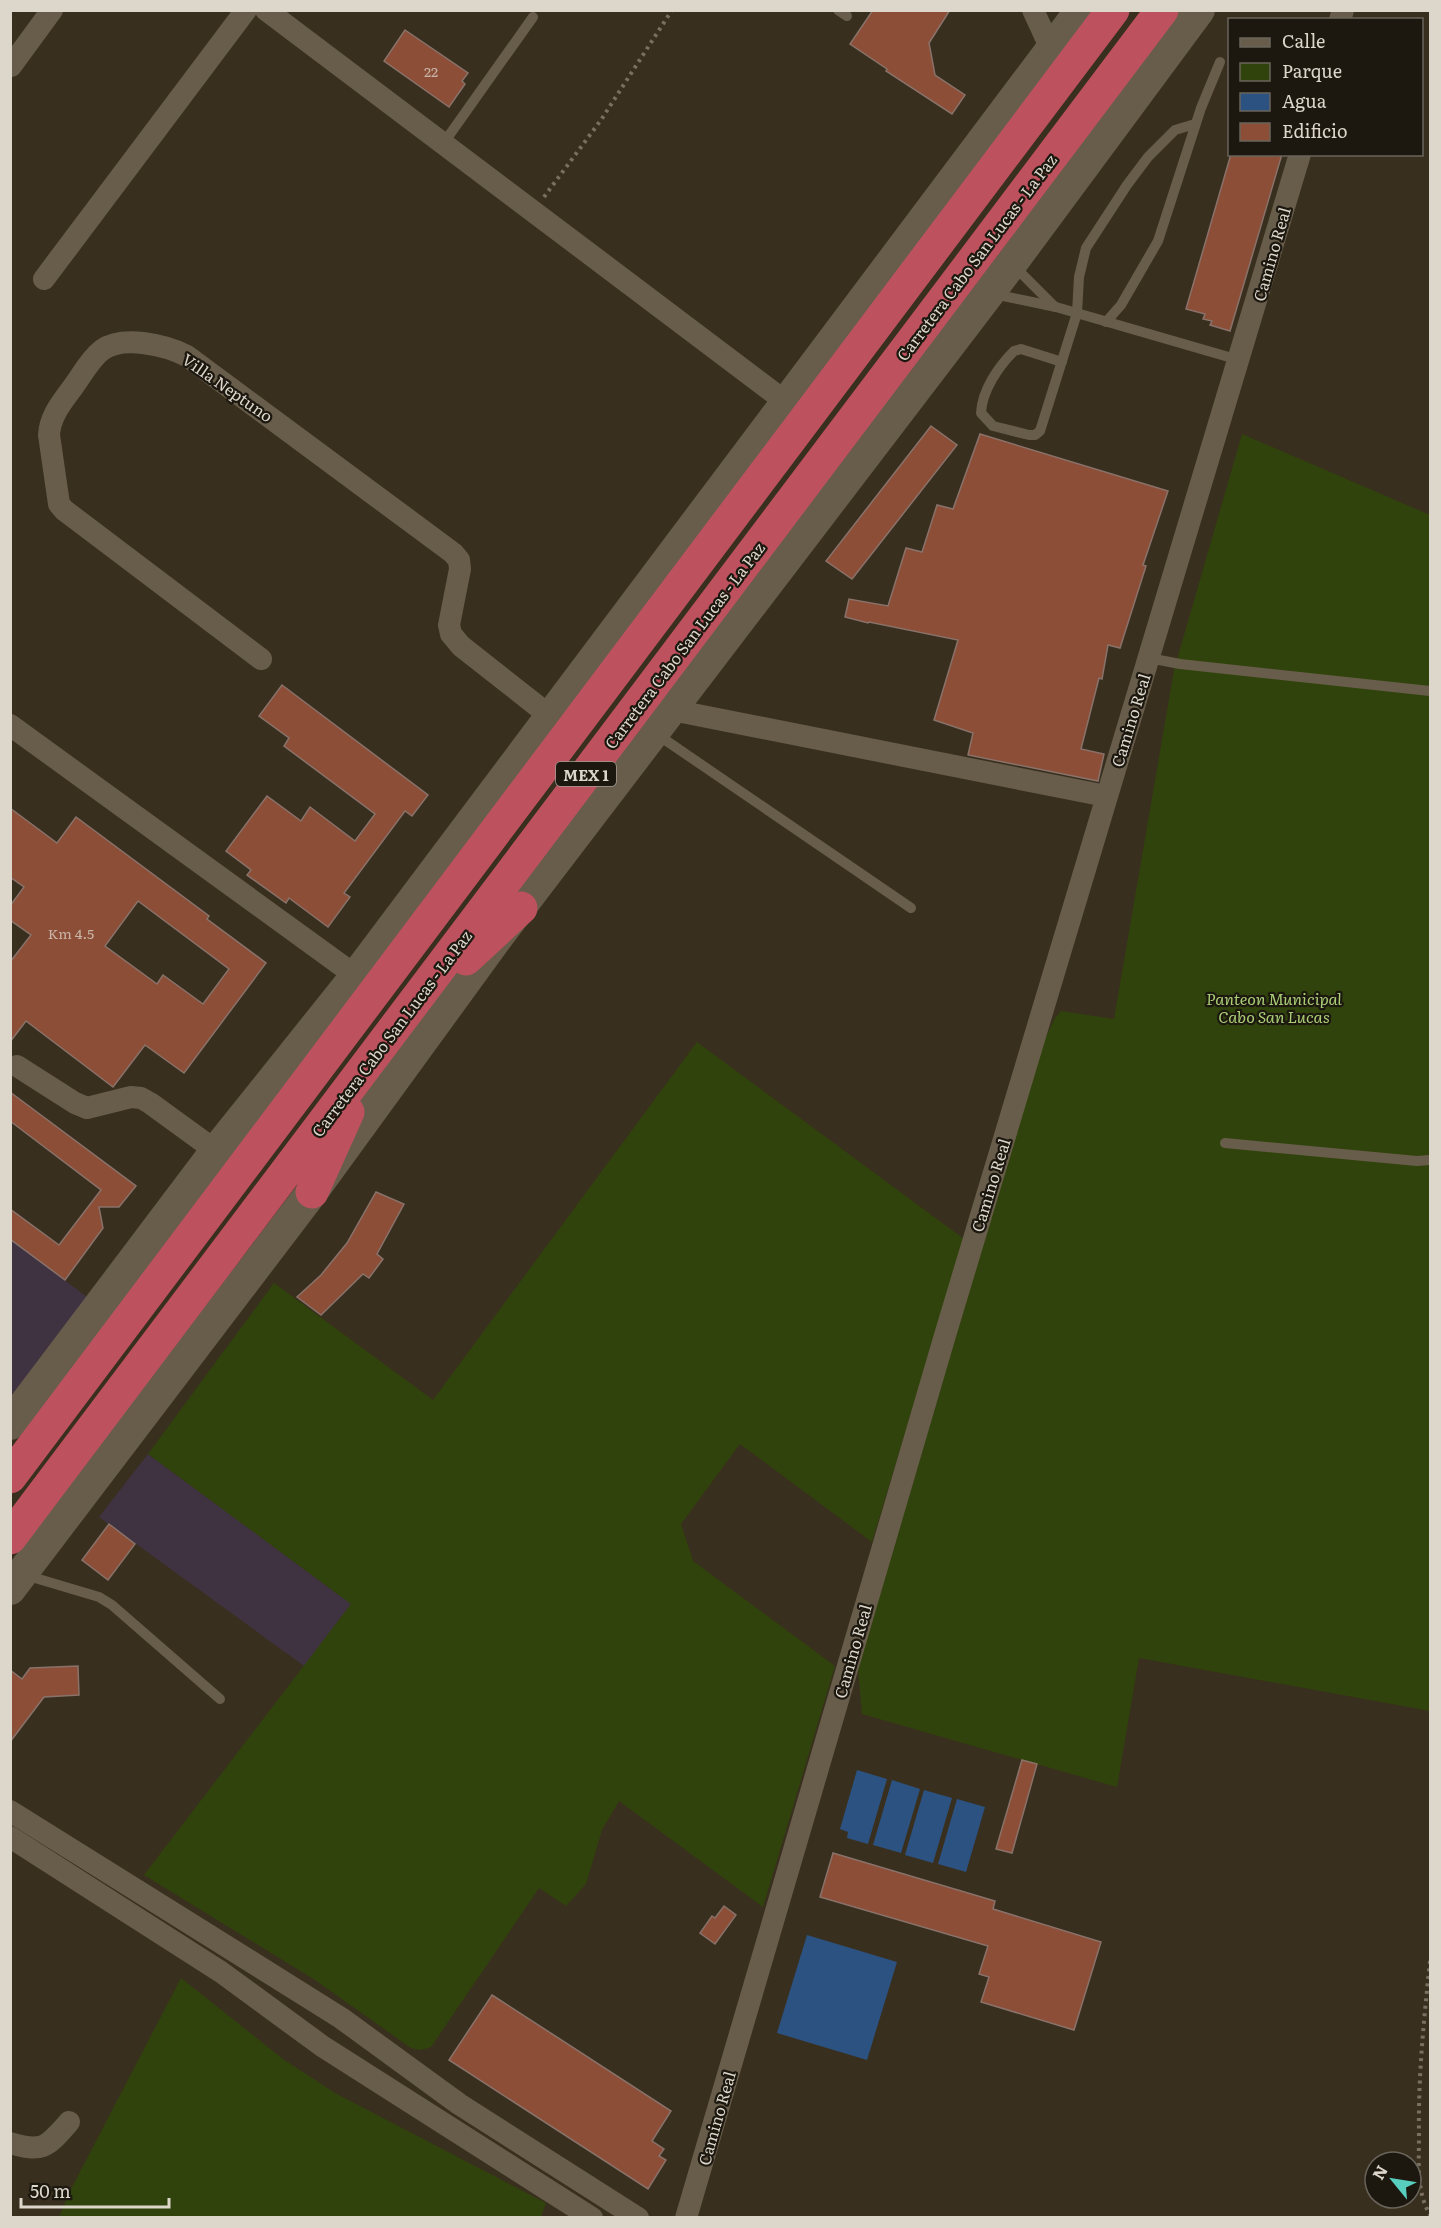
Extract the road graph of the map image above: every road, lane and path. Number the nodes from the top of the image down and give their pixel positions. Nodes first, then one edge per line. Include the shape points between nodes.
1 (52, 10) edge
2 (246, 10) edge
3 (266, 10) edge
4 (672, 10) edge
5 (1033, 10) edge
6 (1082, 10) edge
7 (1113, 10) edge
8 (1162, 10) edge
9 (1199, 10) edge
10 (532, 17) dead end
11 (1051, 49) junction
12 (1220, 62) dead end
13 (11, 66) edge
14 (1196, 124) junction
15 (443, 144) junction
16 (1299, 156) edge
17 (532, 212) junction
18 (1011, 264) junction
19 (44, 279) dead end
20 (989, 293) junction
21 (1056, 307) junction
22 (1077, 313) junction
23 (1106, 322) junction
24 (1239, 360) junction
25 (1062, 362) junction
26 (786, 402) junction
27 (1149, 658) junction
28 (261, 659) dead end
29 (1431, 691) edge
30 (550, 717) junction
31 (664, 722) junction
32 (10, 725) edge
33 (1106, 796) junction
34 (521, 908) junction
35 (911, 908) dead end
36 (356, 975) junction
37 (399, 1022) junction
38 (375, 1053) junction
39 (17, 1065) dead end
40 (1225, 1143) dead end
41 (216, 1151) junction
42 (1431, 1160) edge
43 (312, 1192) junction
44 (77, 1389) junction
45 (10, 1424) edge
46 (10, 1451) edge
47 (10, 1477) edge
48 (10, 1538) edge
49 (16, 1582) edge
50 (220, 1699) dead end
51 (10, 1811) edge
52 (10, 1837) edge
53 (161, 1919) junction
54 (1431, 1961) edge
55 (341, 2018) junction
56 (322, 2046) junction
57 (69, 2122) dead end
58 (10, 2143) edge
59 (1431, 2215) edge
60 (592, 2217) edge
61 (638, 2217) edge
62 (686, 2217) edge

1 - 13 street
2 - 19 street
3 - 15 street
4 - 17 path via 601,120
5 - 11 street
6 - 11 main road
7 - 44 highway, MEX 1
8 - 37 highway, Carretera Cabo San Lucas - La Paz / MEX 1
9 - 18 main road
10 - 15 lane
11 - 26 main road
12 - 14 lane
14 - 22 lane via 1175,130 1163,141 1126,185 1098,228 1081,265
14 - 23 lane via 1158,241
15 - 17 street
16 - 24 street, Camino Real
17 - 26 street
18 - 20 main road
18 - 21 lane
20 - 21 lane
20 - 31 main road
21 - 22 lane
22 - 23 lane
22 - 25 lane
23 - 24 lane
24 - 27 street, Camino Real
25 - 25 lane via 1040,431 1035,435 993,426 981,413 981,404 995,375 1014,351 1021,349
26 - 30 main road
27 - 29 lane
27 - 33 street, Camino Real
28 - 30 street, Villa Neptuno via 60,506 50,425 105,348 115,344 149,344 169,347 187,356 453,553 460,569 449,620 451,634
30 - 36 main road
31 - 33 street
31 - 34 main road
31 - 35 lane
32 - 36 street
33 - 62 street, Camino Real
34 - 37 highway
34 - 43 main road
36 - 41 main road
37 - 38 highway, Carretera Cabo San Lucas - La Paz / MEX 1
38 - 43 highway
38 - 48 highway, Carretera Cabo San Lucas - La Paz / MEX 1
39 - 41 street via 87,1108 141,1098
40 - 42 lane
41 - 45 main road
43 - 49 main road
44 - 46 highway
44 - 47 highway, MEX 1
49 - 50 lane via 99,1597
51 - 53 street
52 - 53 street
53 - 55 street
53 - 56 street via 221,1972
54 - 59 path via 1418,2089 1419,2181
55 - 56 street
55 - 61 street via 459,2104
56 - 60 street
57 - 58 street via 51,2142 33,2150

